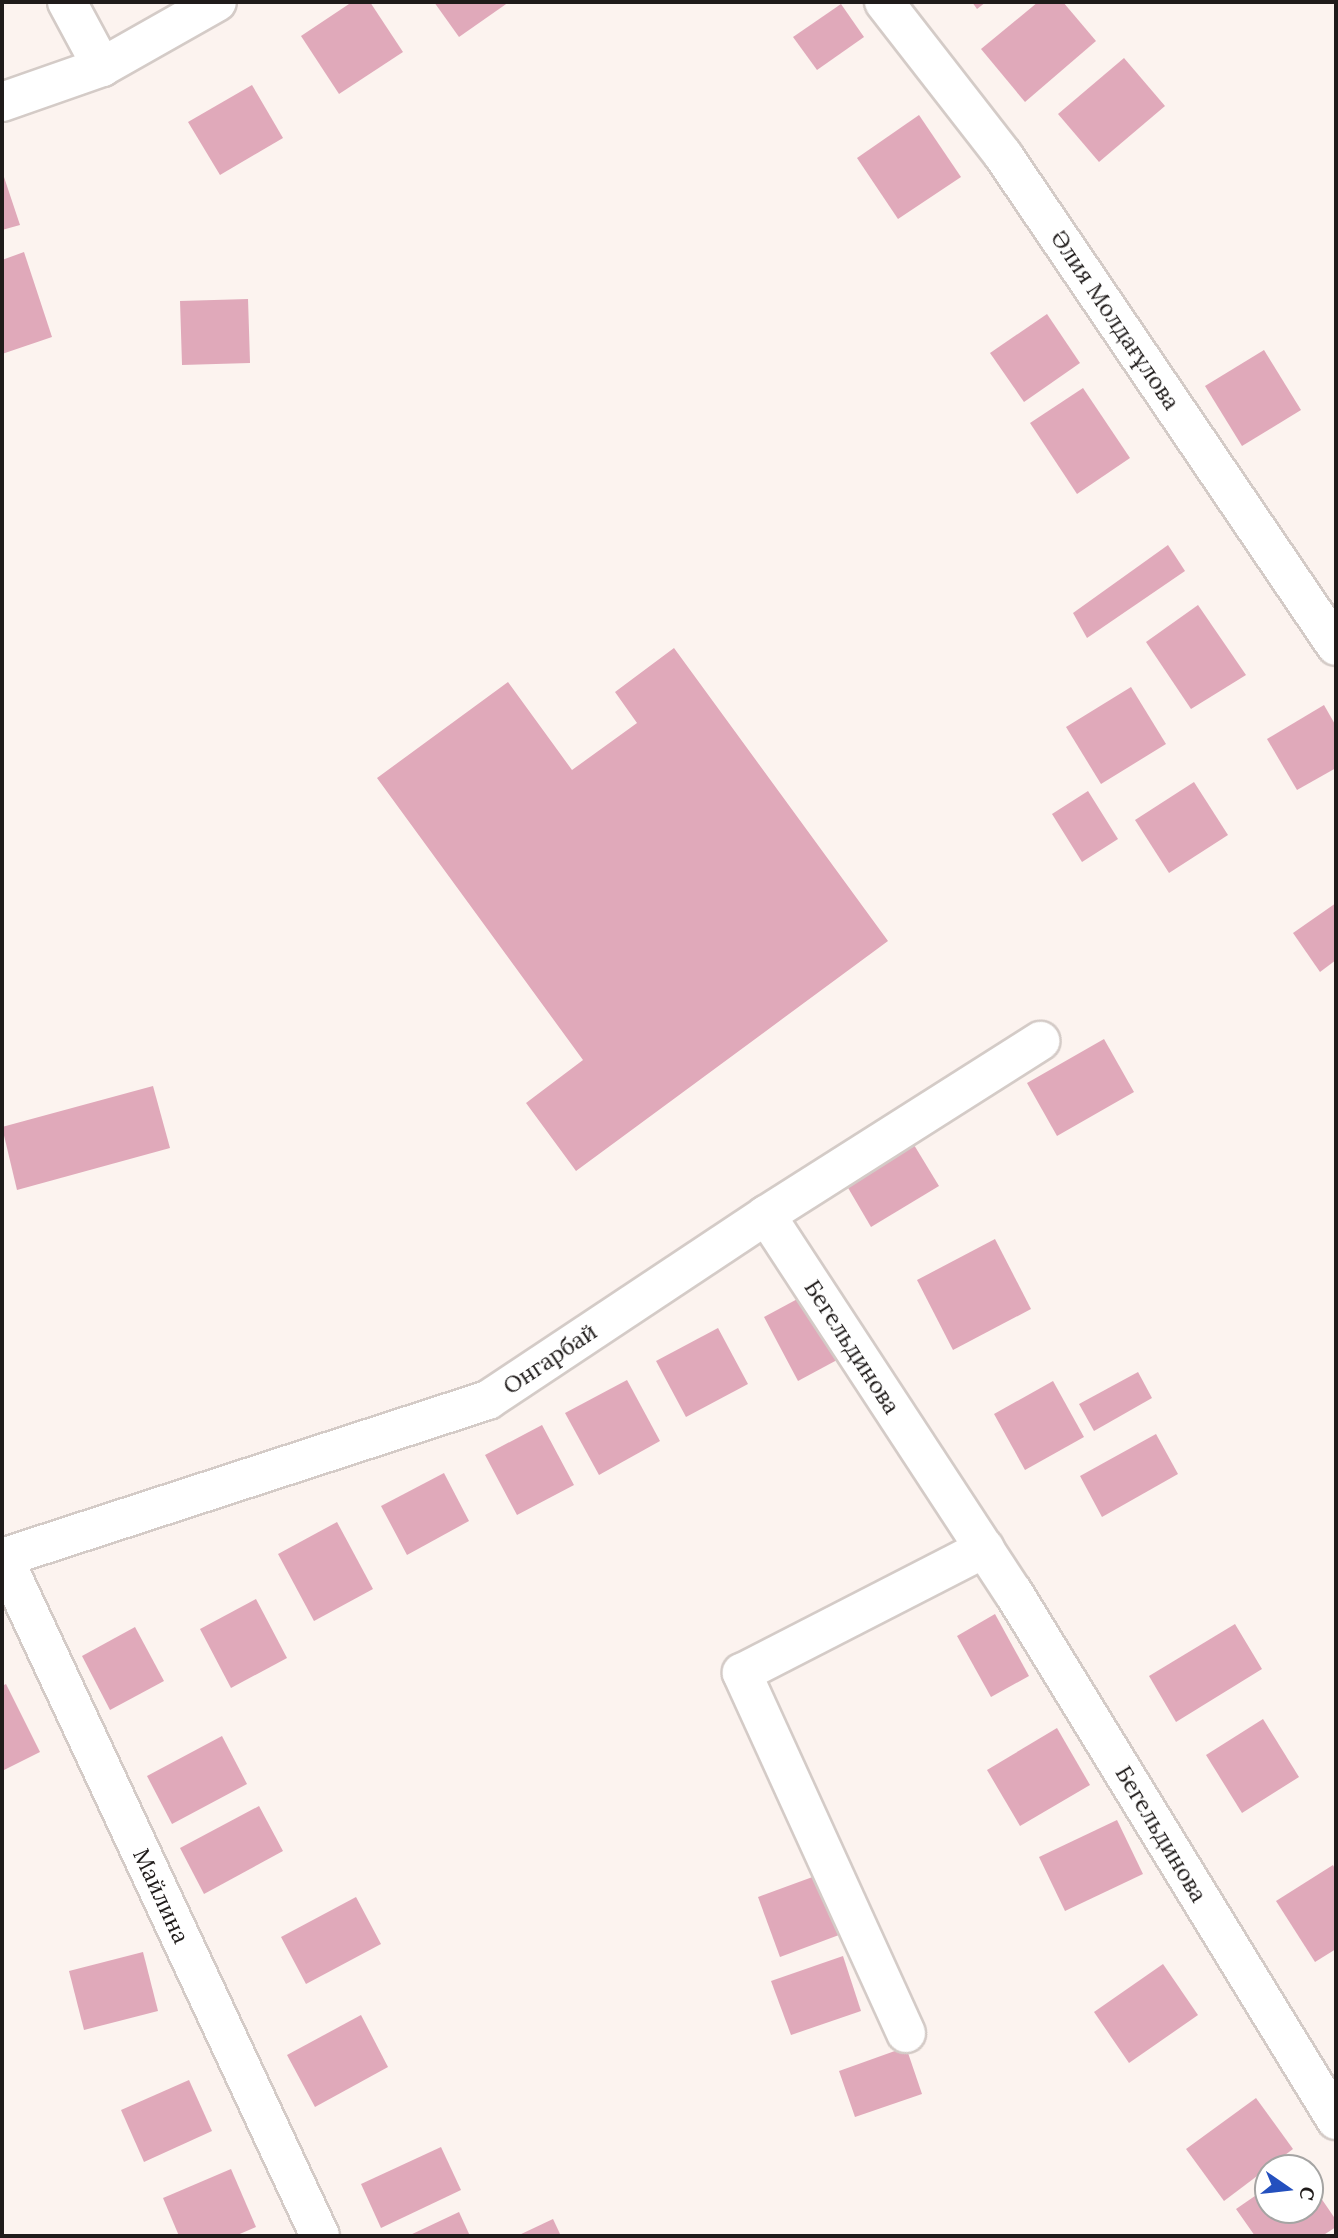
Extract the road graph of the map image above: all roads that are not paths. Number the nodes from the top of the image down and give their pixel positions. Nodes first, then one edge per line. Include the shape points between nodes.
1 (67, 2) edge
2 (217, 2) edge
3 (884, 2) edge
4 (102, 67) junction
5 (2, 102) edge
6 (1336, 646) edge
7 (1040, 1041) dead end
8 (766, 1215) junction
9 (985, 1548) junction
10 (2, 1558) edge
11 (906, 2033) dead end
12 (1336, 2120) edge
13 (320, 2236) edge

1 - 4 street
2 - 4 street
3 - 6 street, Әлия Молдағұлова via 1003,155
4 - 5 street
7 - 8 street, Онгарбай
8 - 9 street, Бегельдинова
8 - 10 street, Онгарбай via 488,1399
9 - 11 street via 743,1673
9 - 12 street, Бегельдинова
10 - 13 street, Майлина

